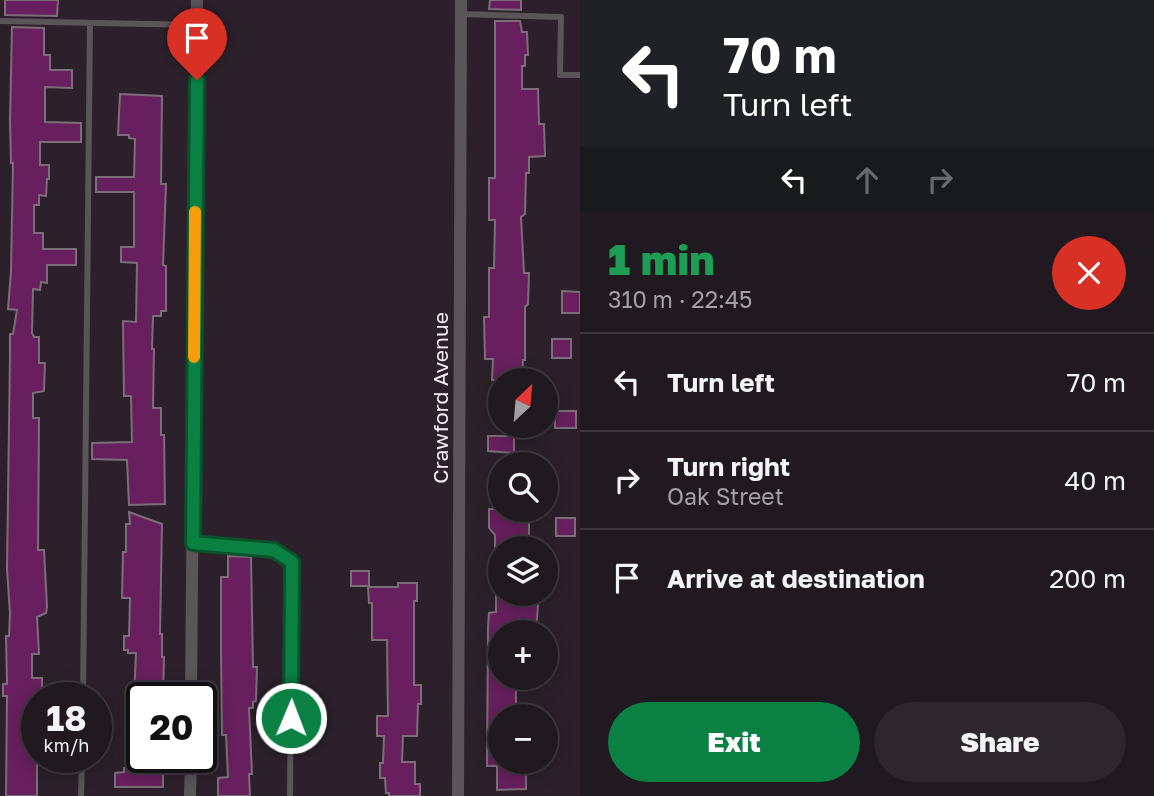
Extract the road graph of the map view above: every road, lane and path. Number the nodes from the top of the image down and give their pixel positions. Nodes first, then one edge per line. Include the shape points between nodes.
1 (197, 0) edge
2 (461, 0) edge
3 (461, 14) junction
4 (0, 21) edge
5 (90, 23) junction
6 (197, 25) junction
7 (580, 75) edge
8 (193, 543) junction
9 (82, 682) edge
10 (191, 682) edge
11 (82, 773) edge
12 (191, 773) edge
13 (81, 796) edge
14 (191, 796) edge
15 (290, 796) edge
16 (457, 796) edge

1 - 6 street
2 - 3 street, Crawford Avenue
3 - 7 lane via 561,17 560,75
3 - 16 street, Crawford Avenue
4 - 5 lane
5 - 6 lane
5 - 9 lane
6 - 8 street
8 - 10 street
8 - 15 lane via 274,550 292,562
11 - 13 lane
12 - 14 street

